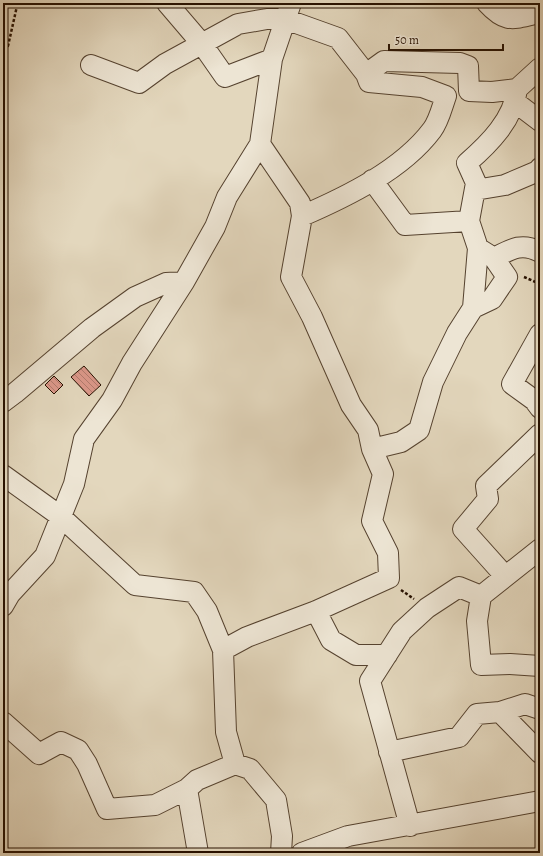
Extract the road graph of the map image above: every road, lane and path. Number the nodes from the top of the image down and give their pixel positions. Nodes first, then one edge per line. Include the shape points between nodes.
1 (21, 3) edge
2 (167, 3) edge
3 (487, 3) edge
4 (290, 8) edge
5 (540, 13) edge
6 (202, 44) junction
7 (3, 48) edge
8 (272, 59) junction
9 (91, 65) dead end
10 (540, 68) edge
11 (366, 74) junction
12 (516, 96) junction
13 (540, 122) edge
14 (260, 144) junction
15 (540, 168) edge
16 (372, 180) junction
17 (475, 190) junction
18 (302, 216) junction
19 (469, 221) junction
20 (540, 252) edge
21 (486, 253) junction
22 (184, 282) junction
23 (473, 308) junction
24 (540, 334) edge
25 (3, 402) edge
26 (540, 408) edge
27 (540, 434) edge
28 (372, 449) junction
29 (3, 475) edge
30 (60, 516) junction
31 (540, 549) edge
32 (505, 576) junction
33 (389, 578) junction
34 (481, 596) junction
35 (3, 606) edge
36 (427, 608) junction
37 (316, 611) junction
38 (223, 650) junction
39 (387, 655) junction
40 (540, 666) edge
41 (540, 709) edge
42 (500, 712) junction
43 (3, 722) edge
44 (389, 752) junction
45 (540, 753) edge
46 (235, 764) junction
47 (187, 789) junction
48 (540, 801) edge
49 (410, 826) junction
50 (198, 853) edge
51 (281, 853) edge
52 (302, 853) edge

1 - 7 path via 17,6 8,46
2 - 6 street
3 - 5 street via 498,14 509,19
4 - 6 street via 267,18 238,24
4 - 8 street
4 - 11 street via 338,38
6 - 8 street via 225,77
6 - 9 street via 139,82
8 - 14 street
10 - 12 street
11 - 12 street via 384,61 460,63 468,66 469,91
11 - 16 street via 369,82 422,87 446,96 433,129 412,154
12 - 13 street
12 - 17 street via 509,116 467,163 476,183
14 - 18 street via 300,203
14 - 22 street via 227,197 215,227
15 - 17 street via 505,185
16 - 18 street via 332,203
16 - 19 street via 405,225
17 - 19 street
18 - 28 street via 291,277 312,317 351,405 368,430
19 - 21 street
20 - 21 street via 530,246
21 - 23 street
21 - 23 street via 507,277 492,299
22 - 25 street via 166,283 135,297 92,328
22 - 30 street via 132,363 112,400 84,438 74,484
23 - 28 street via 457,333 433,382 419,430 401,442
24 - 26 street via 512,384 534,400
27 - 32 street via 486,486 488,499 462,529
28 - 33 street via 383,474 372,521 388,553
29 - 30 street
30 - 35 street via 45,556 10,594
30 - 38 street via 135,585 194,592 207,611
31 - 32 street
32 - 34 street
33 - 36 path
33 - 37 street
34 - 36 street via 459,587
34 - 40 street via 478,621 481,665
36 - 39 street via 402,631
37 - 38 street via 247,637
37 - 39 street via 331,640 356,655
38 - 46 street via 226,732
39 - 44 street via 370,681
41 - 42 street via 525,704
42 - 44 street via 477,714 460,737
42 - 45 street
43 - 47 street via 39,754 61,742 78,750 107,809 155,805
44 - 49 street
46 - 47 street via 197,780
46 - 51 street via 250,769 276,800 282,836
47 - 50 street
48 - 49 street
49 - 52 street via 348,836

